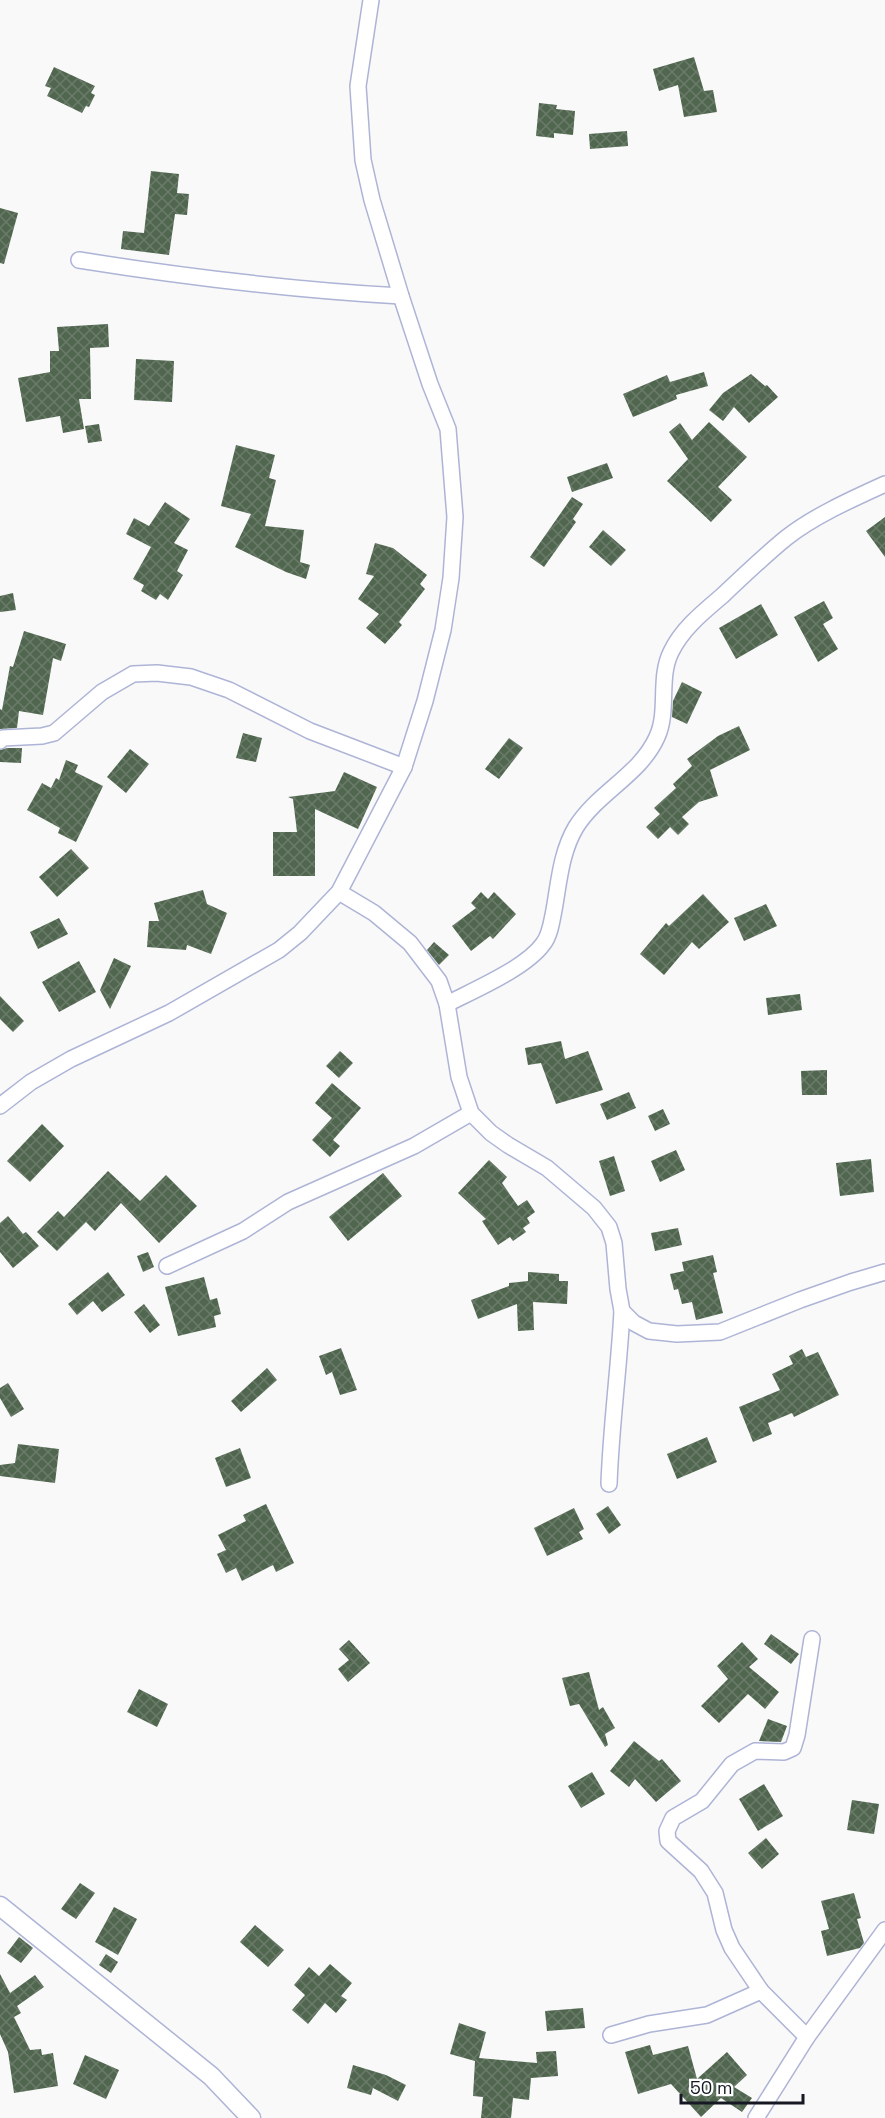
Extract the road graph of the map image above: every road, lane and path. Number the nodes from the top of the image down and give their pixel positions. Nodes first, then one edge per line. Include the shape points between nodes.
1 (371, 0) edge
2 (79, 260) dead end
3 (401, 296) junction
4 (885, 484) edge
5 (0, 741) edge
6 (404, 767) junction
7 (339, 892) junction
8 (447, 1004) junction
9 (0, 1106) edge
10 (471, 1113) junction
11 (167, 1266) dead end
12 (885, 1272) edge
13 (622, 1311) junction
14 (609, 1484) dead end
15 (812, 1640) dead end
16 (0, 1906) edge
17 (885, 1930) edge
18 (761, 1991) junction
19 (611, 2035) dead end
20 (807, 2037) junction
21 (251, 2118) edge
22 (756, 2118) edge

1 - 3 street via 358,86 363,160
2 - 3 street via 253,284
3 - 6 street via 448,429 455,517 443,630 426,701
4 - 8 street via 787,537 684,630 669,655 657,736 640,764 592,805 575,828 564,856 544,944 528,958
5 - 6 street via 54,733 102,692 133,674 157,673 191,677 230,690 310,731
6 - 7 street
7 - 8 street via 374,913 410,943 439,981
7 - 9 street via 279,950 169,1013 70,1059
8 - 10 street via 459,1077
10 - 11 street via 414,1146 288,1202 243,1231
10 - 13 street via 491,1133 547,1168 594,1208 609,1227
12 - 13 street via 810,1296 720,1332 649,1331
13 - 14 street
15 - 18 street via 793,1748 784,1752 755,1751 732,1764 702,1801 673,1818 667,1831 668,1840 701,1871 715,1893 732,1948
16 - 21 street via 211,2076
17 - 20 street
18 - 19 street via 707,2015 649,2024
18 - 20 street
20 - 22 street

